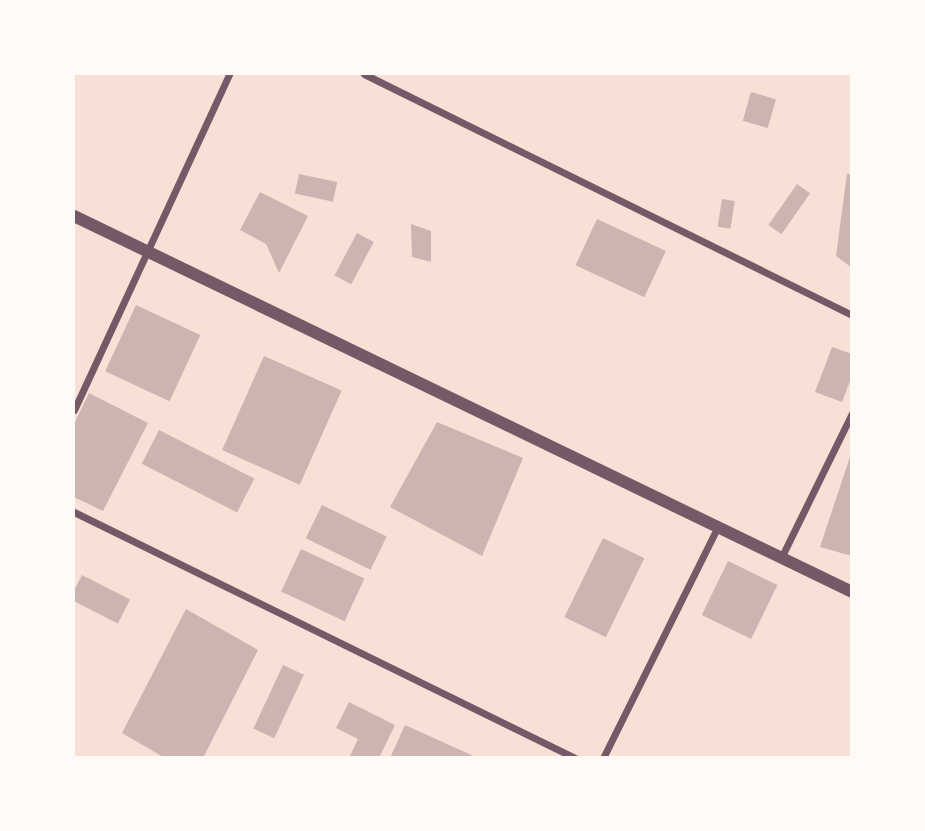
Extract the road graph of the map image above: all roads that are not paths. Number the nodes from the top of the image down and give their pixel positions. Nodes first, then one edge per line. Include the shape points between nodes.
1 (229, 74) edge
2 (364, 74) edge
3 (74, 216) edge
4 (149, 252) junction
5 (852, 315) edge
6 (74, 410) edge
7 (852, 413) edge
8 (74, 512) edge
9 (717, 528) junction
10 (781, 558) junction
11 (852, 592) edge
12 (575, 758) edge
13 (603, 758) edge

1 - 4 street
2 - 5 street
3 - 4 street
4 - 6 street
4 - 9 street
7 - 10 street
8 - 12 street
9 - 10 street
9 - 13 street
10 - 11 street

